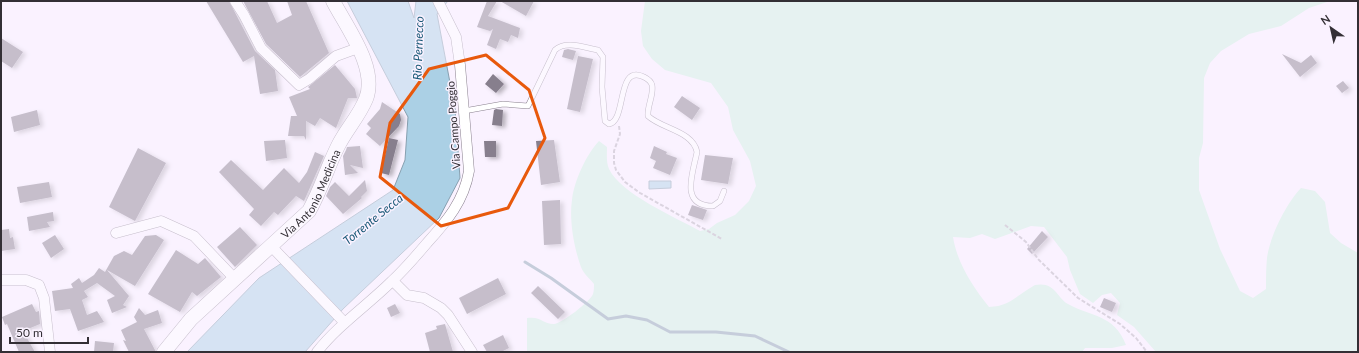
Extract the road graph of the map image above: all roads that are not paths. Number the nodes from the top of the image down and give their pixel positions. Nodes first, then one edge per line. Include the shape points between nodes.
1 (235, 1) edge
2 (333, 1) edge
3 (438, 1) edge
4 (358, 48) junction
5 (464, 111) junction
6 (724, 191) dead end
7 (116, 233) dead end
8 (276, 250) junction
9 (234, 278) junction
10 (1, 280) edge
11 (393, 281) junction
12 (343, 321) junction
13 (50, 352) edge
14 (164, 352) edge
15 (317, 352) edge
16 (472, 352) edge

1 - 4 street via 261,48 299,85 336,56
2 - 4 main road, Via Antonio Medicina
3 - 5 street, Via Campo Poggio via 456,37
4 - 8 main road, Via Antonio Medicina via 367,70 369,83 366,98 338,146 309,211
5 - 6 lane via 503,104 528,106 555,50 560,45 598,50 603,57 605,121 613,124 617,119 625,84 629,79 635,75 643,76 651,81 653,87 647,108 648,116 694,143 697,152 691,196 698,203 713,206 720,201
5 - 11 street, Via Campo Poggio via 469,171 467,185 450,217
7 - 9 street via 161,221 194,236
8 - 9 main road, Via Antonio Medicina
8 - 12 street
9 - 14 main road, Via Antonio Medicina via 191,319
10 - 13 street via 26,280 39,285 44,298
11 - 12 street, Via Campo Poggio
11 - 16 street via 407,295 424,298 441,308
12 - 15 street, Via Campo Poggio

